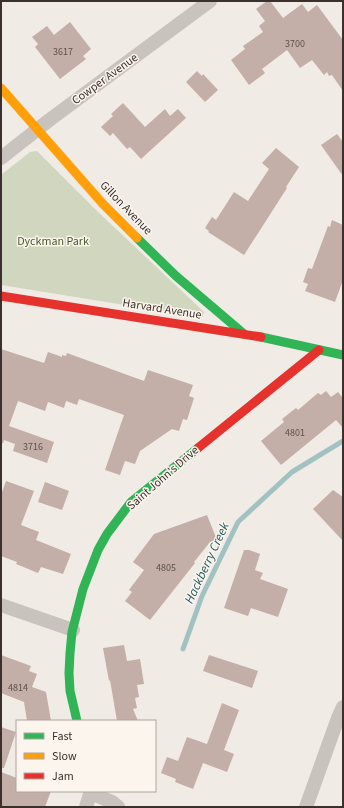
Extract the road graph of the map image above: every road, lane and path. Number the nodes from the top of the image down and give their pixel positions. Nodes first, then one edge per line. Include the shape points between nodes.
1 (210, 1) edge
2 (1, 88) edge
3 (37, 130) junction
4 (1, 158) edge
5 (1, 296) edge
6 (245, 334) junction
7 (319, 350) junction
8 (343, 355) edge
9 (1, 605) edge
10 (73, 630) junction
11 (343, 707) edge
12 (77, 720) edge
13 (91, 792) edge
14 (86, 807) edge
15 (118, 807) edge
16 (306, 807) edge

1 - 3 street, Cowper Avenue
2 - 3 street, Gillon Avenue
3 - 4 street, Cowper Avenue
3 - 6 street, Gillon Avenue via 103,204 176,276
5 - 6 street, Harvard Avenue
6 - 7 street, Harvard Avenue
7 - 8 street
7 - 10 street, Saint John's Drive via 131,502 107,534 92,563
9 - 10 street
10 - 12 street, Saint John's Drive via 69,667 70,691
11 - 16 street
13 - 14 street
13 - 15 street

